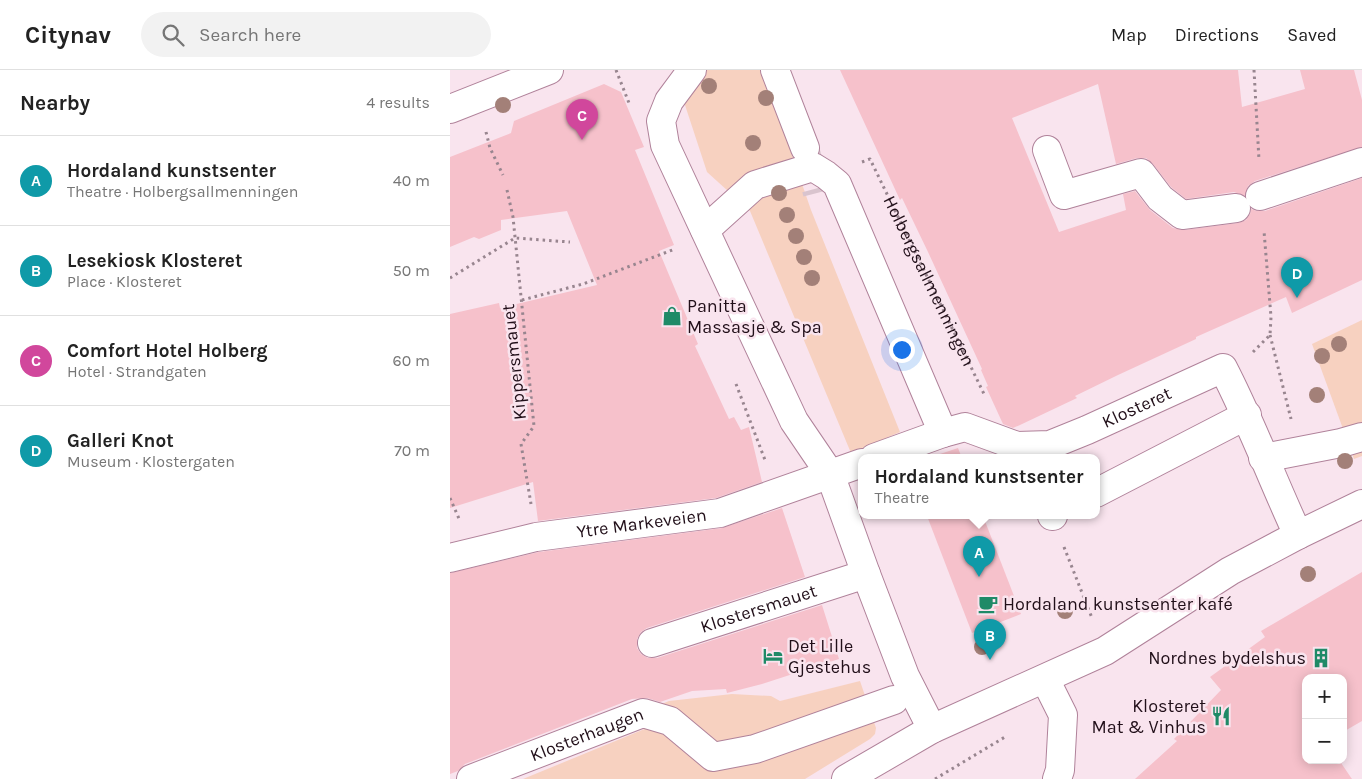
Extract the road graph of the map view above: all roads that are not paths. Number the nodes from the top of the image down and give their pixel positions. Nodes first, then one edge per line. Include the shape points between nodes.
1 (549, 70) edge
2 (692, 70) edge
3 (775, 70) edge
4 (450, 109) edge
5 (805, 148) tunnel mouth
6 (1046, 150) dead end
7 (1362, 162) edge
8 (705, 230) junction
9 (1247, 415) junction
10 (943, 433) junction
11 (1362, 437) edge
12 (1020, 452) edge
13 (885, 454) edge
14 (1264, 458) junction
15 (858, 464) edge
16 (830, 474) junction
17 (1100, 491) edge
18 (1362, 504) edge
19 (1298, 534) junction
20 (450, 558) edge
21 (866, 574) junction
22 (652, 642) dead end
23 (1045, 678) junction
24 (894, 700) dead end
25 (932, 729) junction
26 (471, 779) edge
27 (846, 779) edge
28 (1057, 779) edge

1 - 4 street
2 - 8 street via 669,101 661,121 665,145
3 - 5 street
6 - 7 street via 1064,195 1141,173 1160,198 1182,214 1251,203
8 - 10 street via 755,186 813,167 826,174 837,184
8 - 16 street via 794,421
9 - 12 street, Klosteret via 1223,368 1087,430 1050,445
9 - 14 street, Klosteret
9 - 17 street
10 - 12 street, Klosteret via 965,428
10 - 13 street, Klosteret
11 - 14 street
14 - 19 street, Klosteret
15 - 16 street
16 - 20 street, Ytre Markeveien via 720,513 536,537
16 - 21 street
18 - 19 street
19 - 23 street via 1225,574 1105,650
21 - 22 street, Klostersmauet
21 - 25 street via 905,676
23 - 25 street
23 - 28 street via 1063,715
24 - 26 street, Klosterhaugen via 755,749 713,757 670,721 643,713
25 - 27 street

